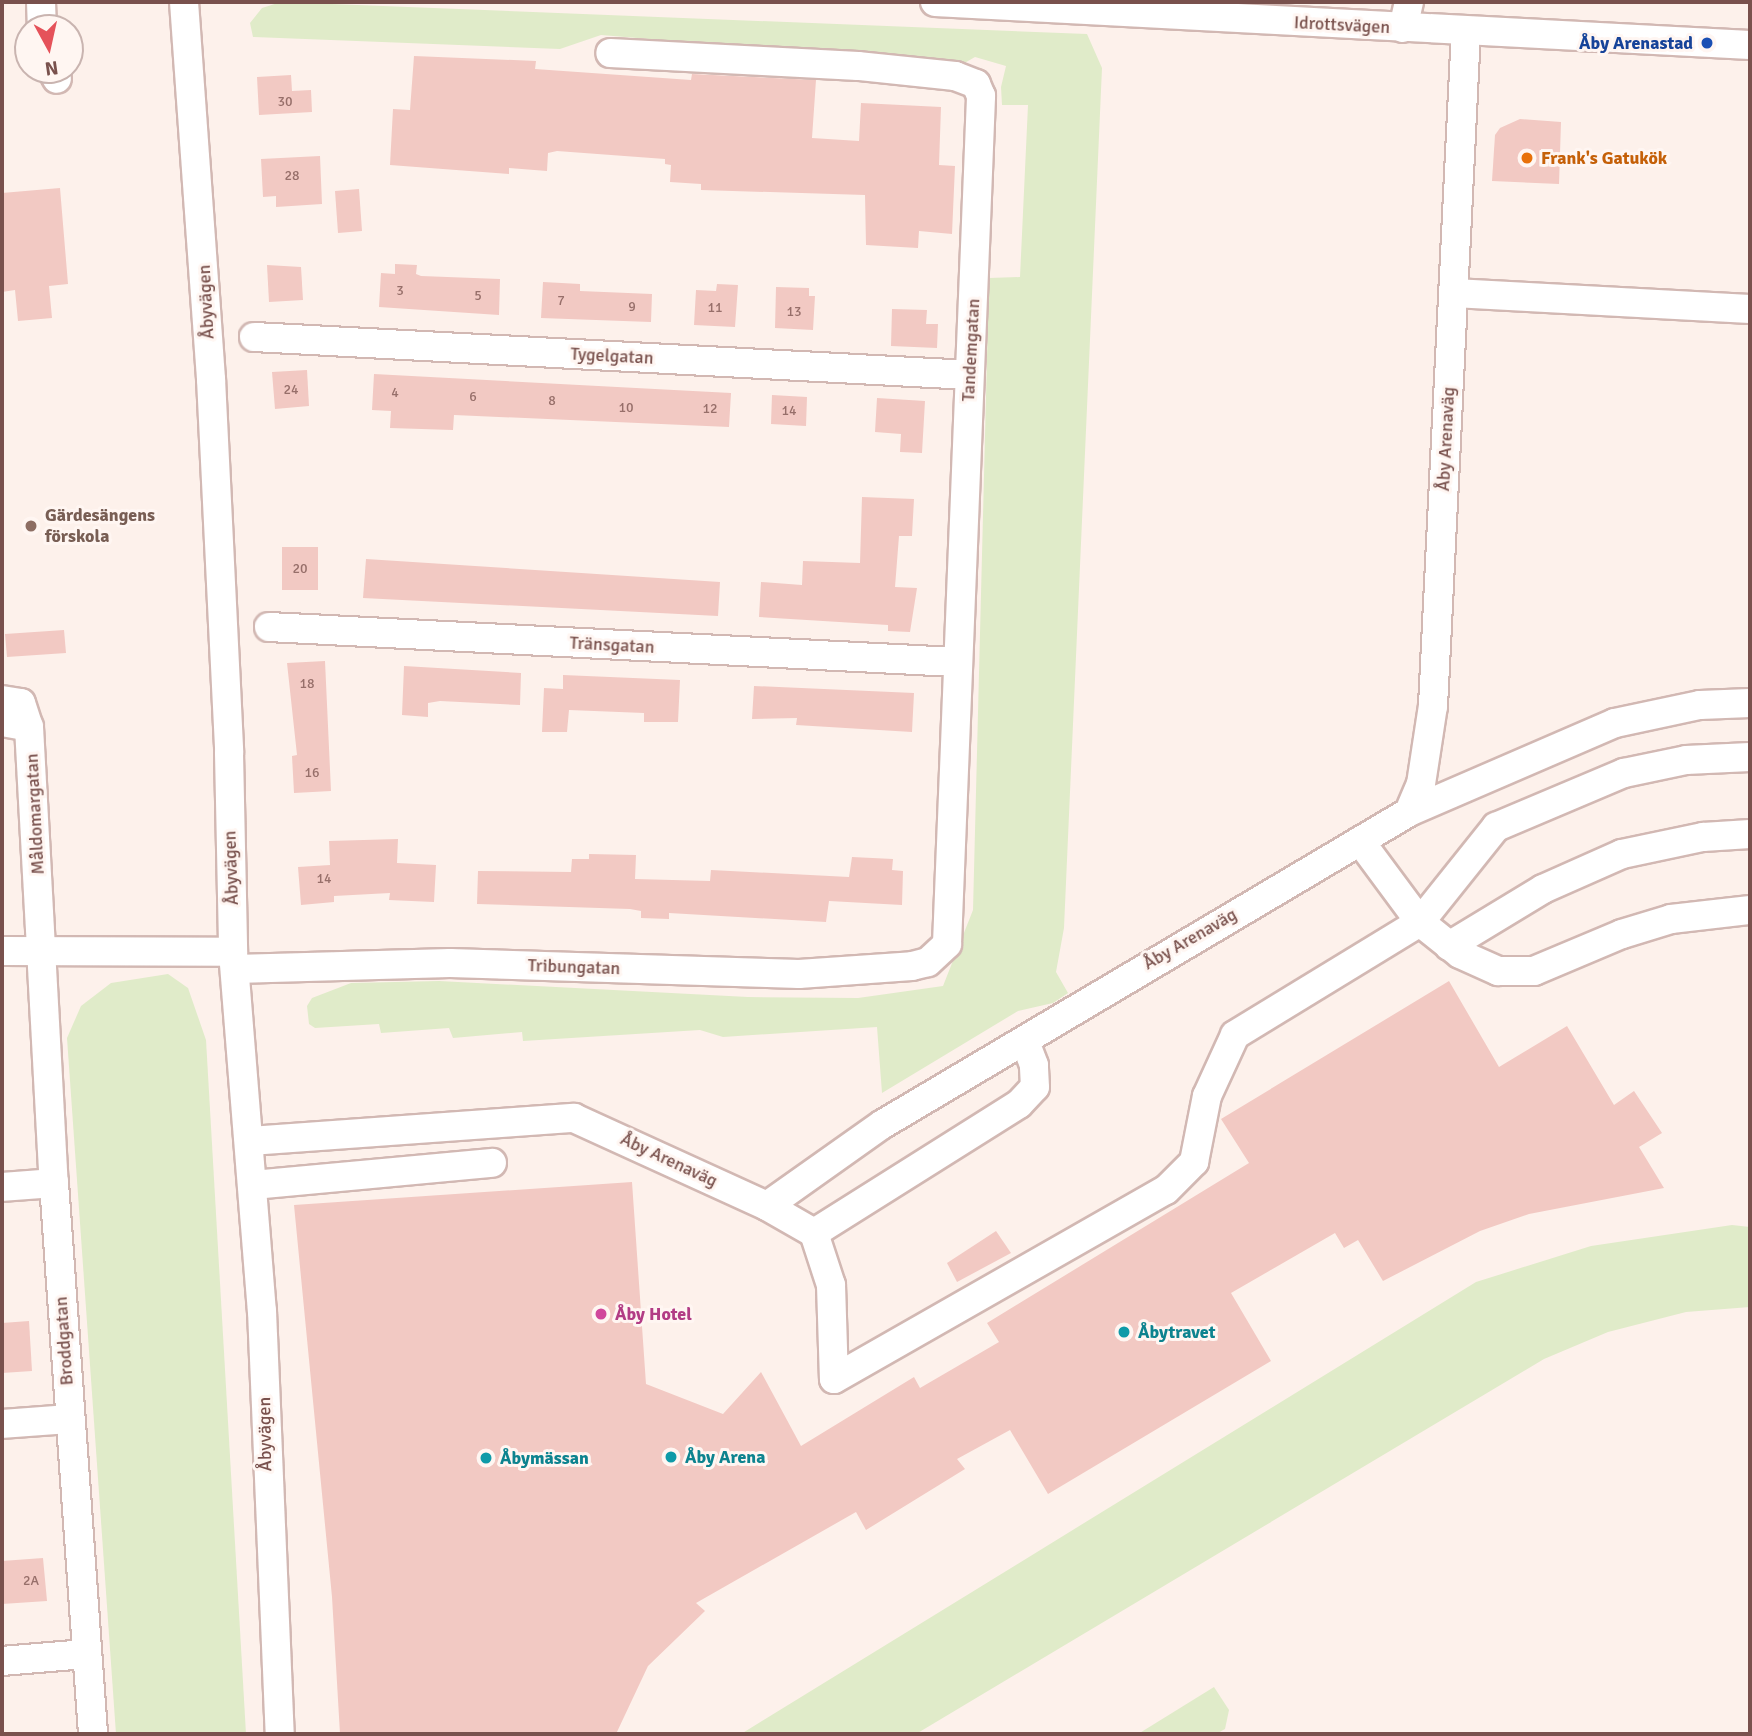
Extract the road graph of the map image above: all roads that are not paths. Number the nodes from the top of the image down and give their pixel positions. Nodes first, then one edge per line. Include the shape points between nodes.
1 (184, 2) edge
2 (935, 2) edge
3 (991, 3) edge
4 (1406, 15) edge
5 (1466, 32) junction
6 (1750, 45) edge
7 (610, 53) dead end
8 (1454, 293) junction
9 (1750, 309) edge
10 (254, 337) dead end
11 (969, 375) junction
12 (269, 627) dead end
13 (955, 663) junction
14 (2, 700) edge
15 (1750, 703) edge
16 (2, 722) edge
17 (29, 727) junction
18 (1750, 757) edge
19 (1409, 812) junction
20 (1750, 834) edge
21 (1360, 841) junction
22 (1750, 910) edge
23 (1420, 922) junction
24 (1449, 946) junction
25 (43, 948) junction
26 (2, 950) edge
27 (234, 960) junction
28 (912, 966) joint
29 (1026, 1041) junction
30 (250, 1141) junction
31 (492, 1163) dead end
32 (54, 1183) junction
33 (253, 1185) junction
34 (2, 1187) edge
35 (768, 1206) junction
36 (814, 1233) junction
37 (69, 1419) junction
38 (2, 1424) edge
39 (86, 1654) junction
40 (2, 1661) edge
41 (93, 1734) edge
42 (280, 1734) edge

1 - 27 street, Åbyvägen via 211,379
2 - 3 street, Idrottsvägen
3 - 4 street, Idrottsvägen
4 - 5 street, Idrottsvägen
5 - 6 street, Idrottsvägen
5 - 8 street, Åby Arenaväg
7 - 11 street, Tandemgatan via 858,66 965,78 976,84 983,113
8 - 9 street
8 - 19 street, Åby Arenaväg via 1433,706 1421,784
10 - 11 street, Tygelgatan
11 - 13 street, Tandemgatan
12 - 13 street, Tränsgatan
13 - 28 street, Tandemgatan via 947,944 928,962
14 - 17 street via 21,703
15 - 19 street via 1700,705 1615,723
16 - 17 street
17 - 25 street, Måldomargatan
18 - 23 street via 1686,760 1624,773 1496,827
19 - 21 street, Åby Arenaväg
20 - 24 street via 1703,837 1622,854 1543,889
21 - 23 street
21 - 29 street, Åby Arenaväg via 1139,969
22 - 24 street via 1671,919 1534,971 1498,971
23 - 24 street
23 - 36 street via 1234,1035 1207,1096 1194,1162 1166,1190 834,1379 831,1285
25 - 26 street
25 - 27 street
25 - 32 street, Broddgatan
27 - 28 street, Tribungatan via 799,974
27 - 30 street, Åbyvägen
29 - 35 street, Åby Arenaväg via 883,1124
29 - 36 street via 1035,1087 1019,1104
30 - 33 street, Åbyvägen
30 - 35 street, Åby Arenaväg via 574,1118
31 - 33 street
32 - 34 street
32 - 37 street, Broddgatan
33 - 42 street, Åbyvägen
35 - 36 street
37 - 38 street
37 - 39 street, Broddgatan
39 - 40 street
39 - 41 street, Broddgatan

